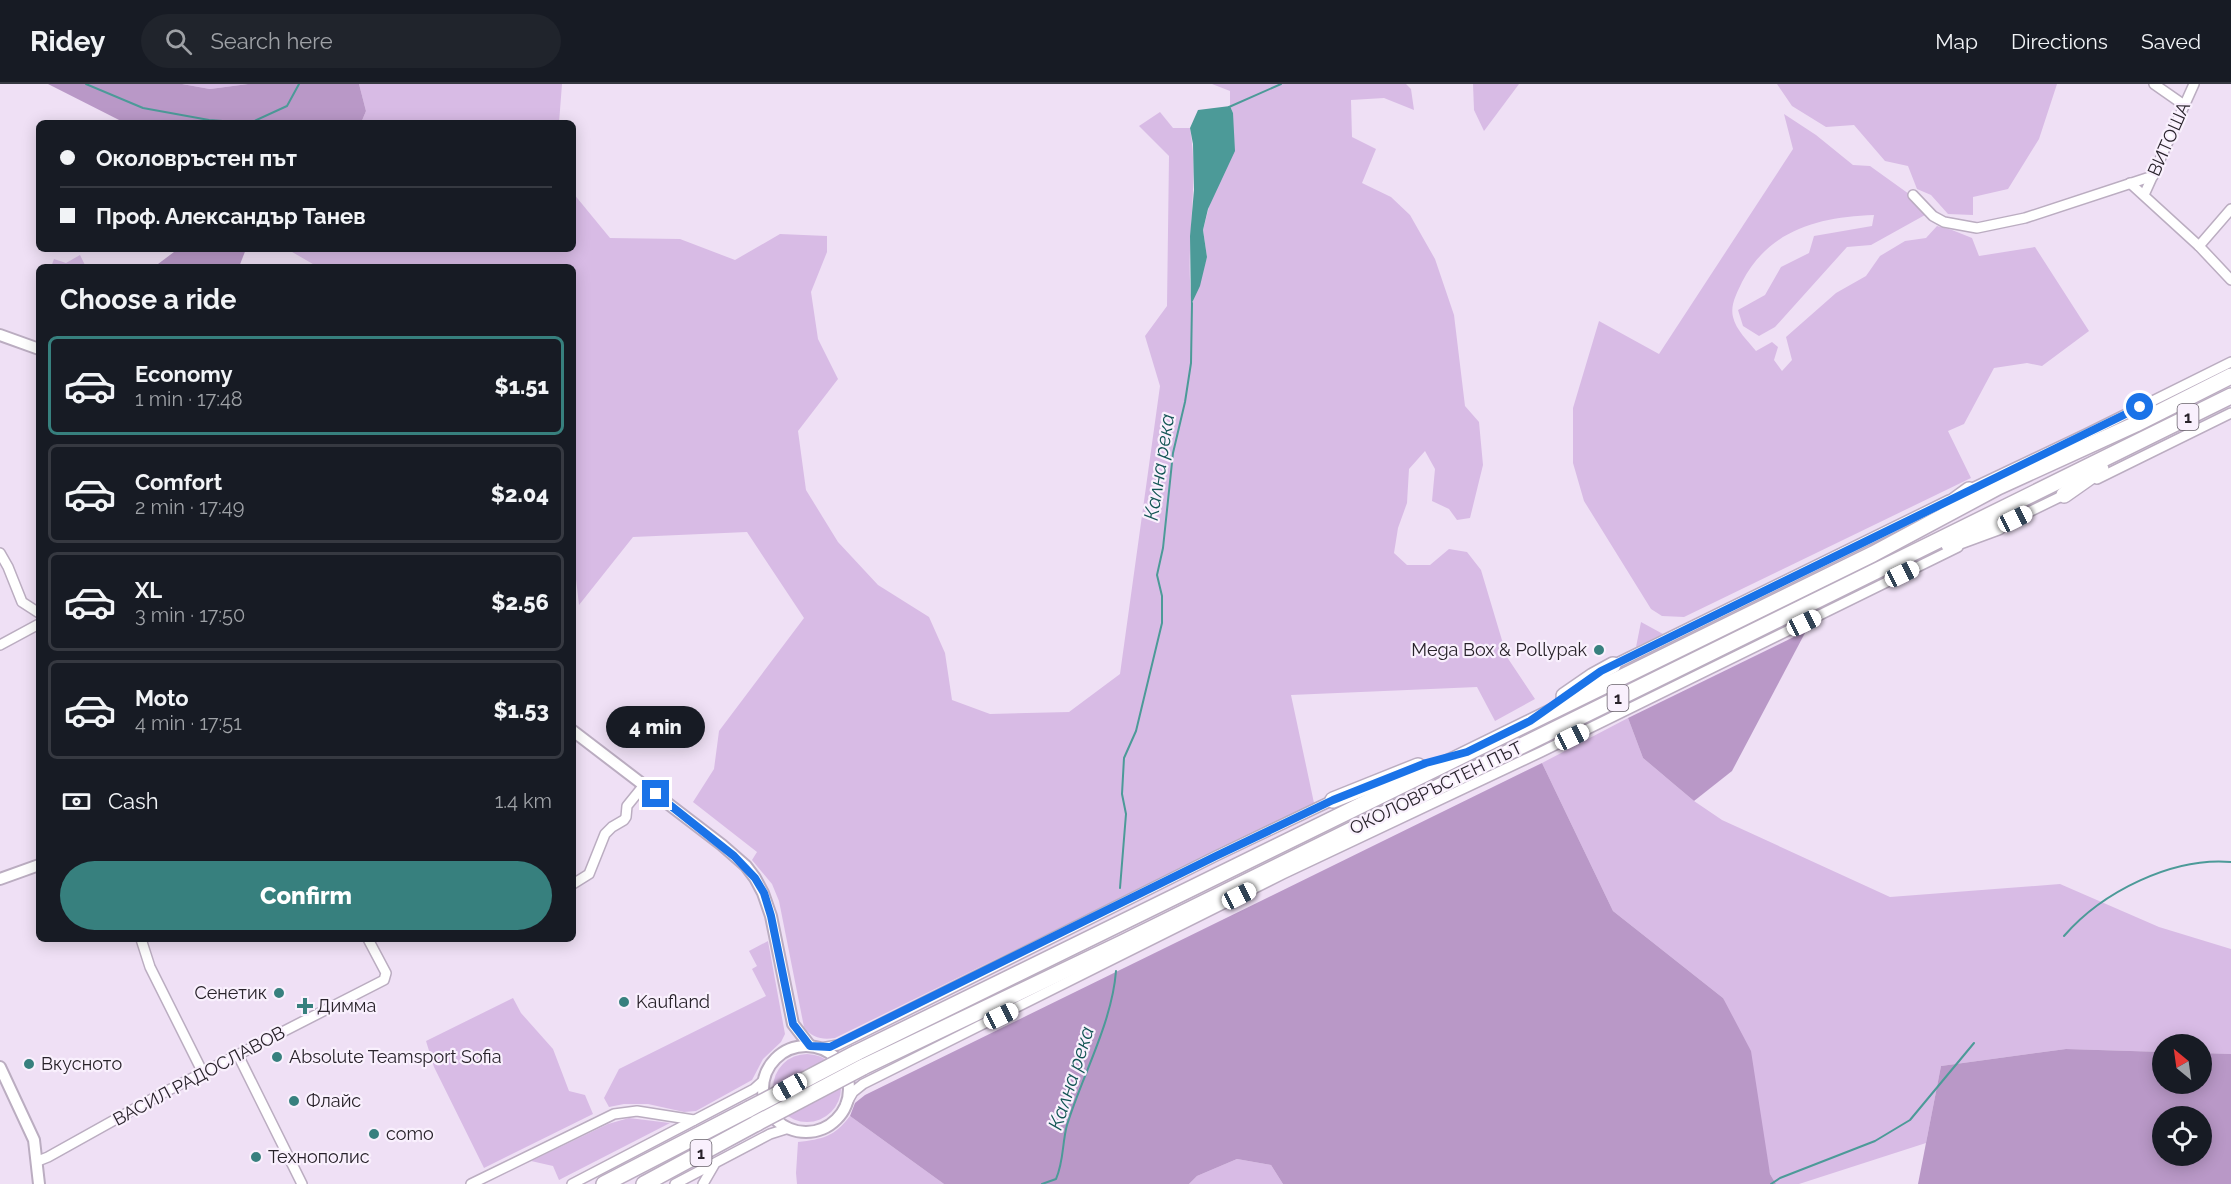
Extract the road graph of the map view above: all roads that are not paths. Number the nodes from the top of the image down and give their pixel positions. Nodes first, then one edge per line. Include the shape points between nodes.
1 (2154, 84) edge
2 (2194, 84) edge
3 (2184, 105) junction
4 (2152, 176) junction
5 (2130, 183) junction
6 (1913, 195) dead end
7 (2144, 195) junction
8 (2231, 209) edge
9 (2199, 246) junction
10 (2231, 280) edge
11 (0, 335) edge
12 (36, 348) edge
13 (2231, 362) edge
14 (2231, 376) edge
15 (2231, 396) edge
16 (2231, 413) edge
17 (2145, 439) junction
18 (2079, 450) junction
19 (2013, 468) junction
20 (1969, 490) junction
21 (2064, 495) junction
22 (1998, 527) junction
23 (1910, 534) junction
24 (0, 553) edge
25 (1879, 570) junction
26 (36, 611) edge
27 (36, 626) edge
28 (0, 645) edge
29 (1614, 665) joint
30 (1530, 721) junction
31 (576, 733) edge
32 (1467, 752) junction
33 (644, 785) junction
34 (1333, 800) joint
35 (1358, 827) junction
36 (1320, 856) junction
37 (36, 867) edge
38 (0, 879) edge
39 (576, 882) edge
40 (0, 886) edge
41 (1259, 886) junction
42 (1216, 897) junction
43 (142, 942) edge
44 (370, 942) edge
45 (793, 1024) junction
46 (816, 1047) junction
47 (785, 1051) junction
48 (238, 1055) junction
49 (0, 1067) edge
50 (202, 1073) junction
51 (764, 1080) junction
52 (846, 1104) junction
53 (694, 1120) junction
54 (789, 1128) junction
55 (38, 1161) junction
56 (718, 1161) junction
57 (39, 1184) edge
58 (302, 1184) edge
59 (471, 1184) edge
60 (572, 1184) edge
61 (604, 1184) edge
62 (644, 1184) edge
63 (675, 1184) edge
64 (703, 1184) edge

1 - 3 street
2 - 3 street, ВИТОША
3 - 4 street, ВИТОША
4 - 5 street
4 - 7 street, ВИТОША
5 - 6 street via 2025,218 1977,228 1944,222
5 - 7 street
7 - 9 street
8 - 9 street
9 - 10 street
11 - 12 street
13 - 19 street
14 - 18 highway, ОКОЛОВРЪСТЕН ПЪТ / 1
15 - 17 highway, ОКОЛОВРЪСТЕН ПЪТ / 1
16 - 21 street, ОКОЛОВРЪСТЕН ПЪТ
17 - 21 highway
17 - 25 highway, ОКОЛОВРЪСТЕН ПЪТ / 1
18 - 19 highway
18 - 23 highway, ОКОЛОВРЪСТЕН ПЪТ / 1
19 - 20 street
20 - 23 highway
20 - 29 street
21 - 22 street, ОКОЛОВРЪСТЕН ПЪТ
22 - 25 highway
22 - 36 street, ОКОЛОВРЪСТЕН ПЪТ
23 - 30 highway, ОКОЛОВРЪСТЕН ПЪТ / 1
24 - 26 street via 22,602
25 - 35 highway, ОКОЛОВРЪСТЕН ПЪТ / 1
27 - 28 street
29 - 30 highway
30 - 32 highway, ОКОЛОВРЪСТЕН ПЪТ / 1
31 - 33 street
32 - 34 highway via 1426,763
32 - 61 highway, ОКОЛОВРЪСТЕН ПЪТ / 1, bridge via 856,1053
33 - 39 street via 627,806 624,820 605,834 590,874
33 - 45 street via 734,856 755,878 771,916
34 - 46 street via 838,1045
35 - 36 highway
35 - 42 highway, ОКОЛОВРЪСТЕН ПЪТ / 1
36 - 41 street, ОКОЛОВРЪСТЕН ПЪТ
37 - 38 street
38 - 40 street
41 - 42 highway
41 - 52 street, ОКОЛОВРЪСТЕН ПЪТ via 863,1084
42 - 62 highway, ОКОЛОВРЪСТЕН ПЪТ / 1, bridge via 863,1067
43 - 50 street via 150,967
44 - 48 street, ВАСИЛ РАДОСЛАВОВ via 386,974 384,980
45 - 46 street
45 - 47 street
46 - 47 street
46 - 52 street via 837,1059 847,1075
47 - 51 street via 774,1060
48 - 50 street, ВАСИЛ РАДОСЛАВОВ
48 - 58 street
49 - 55 street via 34,1140
50 - 55 street, ВАСИЛ РАДОСЛАВОВ
51 - 53 street
51 - 54 street via 763,1095 768,1108 776,1120
52 - 54 street via 826,1127 811,1131
53 - 59 street via 637,1111 614,1114
53 - 60 street
54 - 56 street
55 - 57 street
56 - 63 street
56 - 64 street

